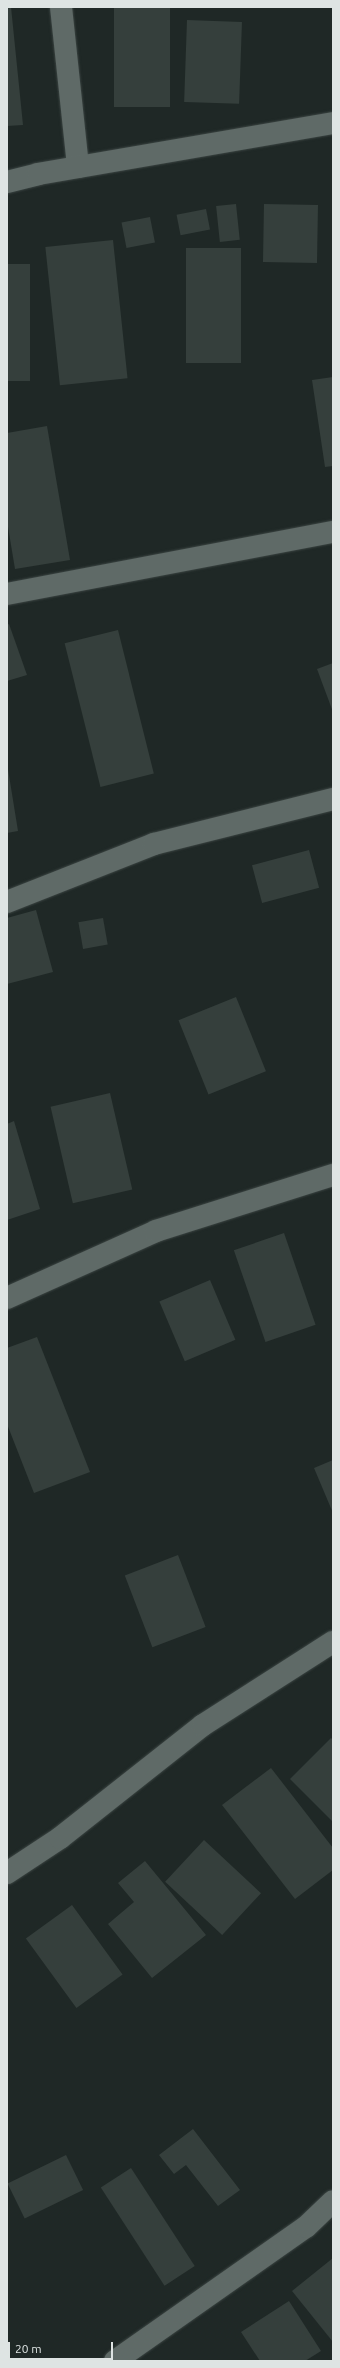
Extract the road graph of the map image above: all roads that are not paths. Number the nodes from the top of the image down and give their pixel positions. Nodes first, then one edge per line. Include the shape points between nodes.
1 (61, 7) edge
2 (333, 123) edge
3 (78, 167) junction
4 (7, 182) edge
5 (333, 532) edge
6 (7, 594) edge
7 (333, 799) edge
8 (7, 902) edge
9 (333, 1175) edge
10 (7, 1298) edge
11 (333, 1642) edge
12 (7, 1873) edge
13 (333, 2202) edge
14 (115, 2361) edge

1 - 3 street
2 - 3 street
3 - 4 street
5 - 6 street
7 - 8 street via 154,844
9 - 10 street via 156,1231
11 - 12 street via 203,1725 60,1838
13 - 14 street via 306,2227

